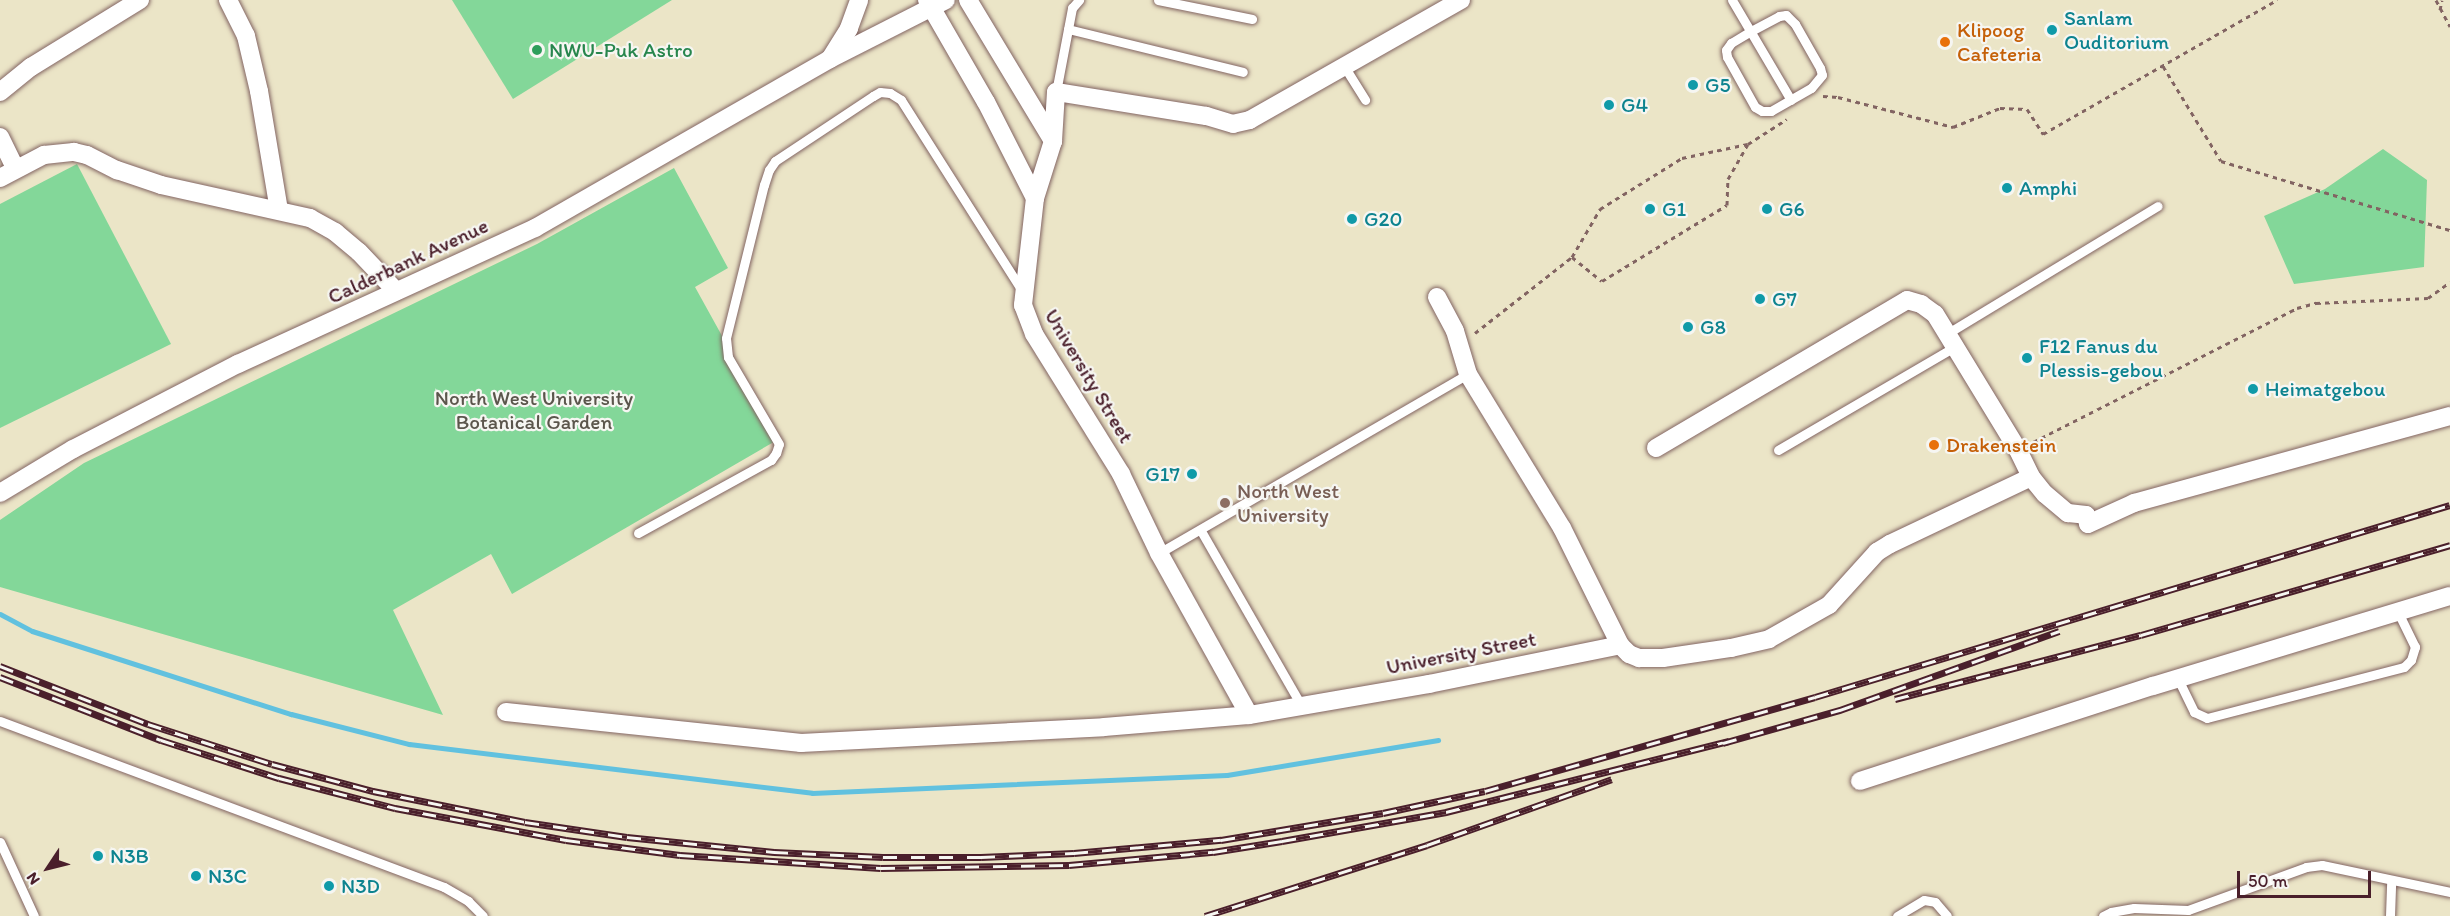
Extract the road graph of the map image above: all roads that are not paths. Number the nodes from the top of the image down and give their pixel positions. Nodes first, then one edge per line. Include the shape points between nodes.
1 (140, 0) edge
2 (228, 0) edge
3 (859, 0) edge
4 (968, 0) edge
5 (1078, 0) edge
6 (1158, 0) edge
7 (1461, 0) edge
8 (1732, 0) edge
9 (935, 3) edge
10 (1252, 20) dead end
11 (1068, 29) junction
12 (1752, 31) junction
13 (830, 59) junction
14 (1344, 66) junction
15 (1243, 72) dead end
16 (0, 92) edge
17 (1056, 92) junction
18 (1365, 100) dead end
19 (1791, 100) junction
20 (0, 137) edge
21 (1053, 141) junction
22 (7, 173) edge
23 (1035, 198) junction
24 (2158, 206) dead end
25 (279, 210) junction
26 (396, 291) junction
27 (1022, 291) junction
28 (1437, 297) dead end
29 (1952, 339) junction
30 (1468, 374) junction
31 (2450, 416) edge
32 (1656, 448) dead end
33 (1778, 450) dead end
34 (2031, 477) junction
35 (0, 493) edge
36 (1201, 531) junction
37 (638, 533) dead end
38 (1159, 553) junction
39 (2450, 596) edge
40 (2398, 612) junction
41 (1620, 645) junction
42 (2178, 678) junction
43 (1301, 705) junction
44 (506, 712) dead end
45 (1249, 715) junction
46 (2, 725) edge
47 (1860, 781) dead end
48 (0, 842) edge
49 (2391, 880) junction
50 (2450, 892) edge
51 (34, 916) edge
52 (483, 916) edge
53 (1897, 916) edge
54 (1947, 916) edge
55 (2103, 916) edge
56 (2390, 916) edge

1 - 16 street via 32,67
2 - 25 street via 246,36
3 - 13 street, Calderbank Avenue via 849,28
4 - 21 street
5 - 11 lane via 1072,8
6 - 10 lane
7 - 14 street
8 - 12 lane
9 - 13 street, Calderbank Avenue
9 - 23 street
11 - 15 lane
11 - 17 lane
12 - 19 lane
12 - 19 lane via 1726,50 1755,107 1771,111
12 - 19 lane via 1786,15 1796,24 1821,68 1822,75 1811,88
13 - 26 street, Calderbank Avenue via 535,228
14 - 17 street via 1250,120 1233,124 1206,116
14 - 18 lane
17 - 21 street, University Street
20 - 22 street
21 - 23 street, University Street
22 - 25 street via 44,155 74,152 161,185
23 - 27 street, University Street
24 - 29 lane
25 - 26 street via 310,218 335,232
26 - 35 street, Calderbank Avenue via 148,409
27 - 37 lane via 901,100 890,93 873,96 775,161 764,185 726,338 728,357 779,444 776,453 771,460
27 - 38 street, University Street via 1034,334 1121,474
28 - 30 street via 1460,345
29 - 32 street via 1935,314 1907,300
29 - 33 lane
29 - 34 street
30 - 36 lane
30 - 41 street via 1562,528
31 - 34 street via 2134,503 2088,524 2086,515 2068,513 2056,505
34 - 41 street via 1877,552 1829,605 1769,639 1651,659 1629,654
36 - 38 lane
36 - 43 lane
38 - 45 street, University Street
39 - 40 street
40 - 42 street
40 - 42 lane via 2415,647 2404,667 2207,718 2194,712
41 - 43 street, University Street via 1429,684
42 - 47 street
43 - 45 street, University Street
44 - 45 street via 801,743
46 - 52 lane via 444,887 468,901
48 - 51 lane
49 - 50 lane
49 - 55 lane via 2338,868 2306,867 2188,910 2134,908
49 - 56 lane
53 - 54 lane via 1924,900 1935,902

